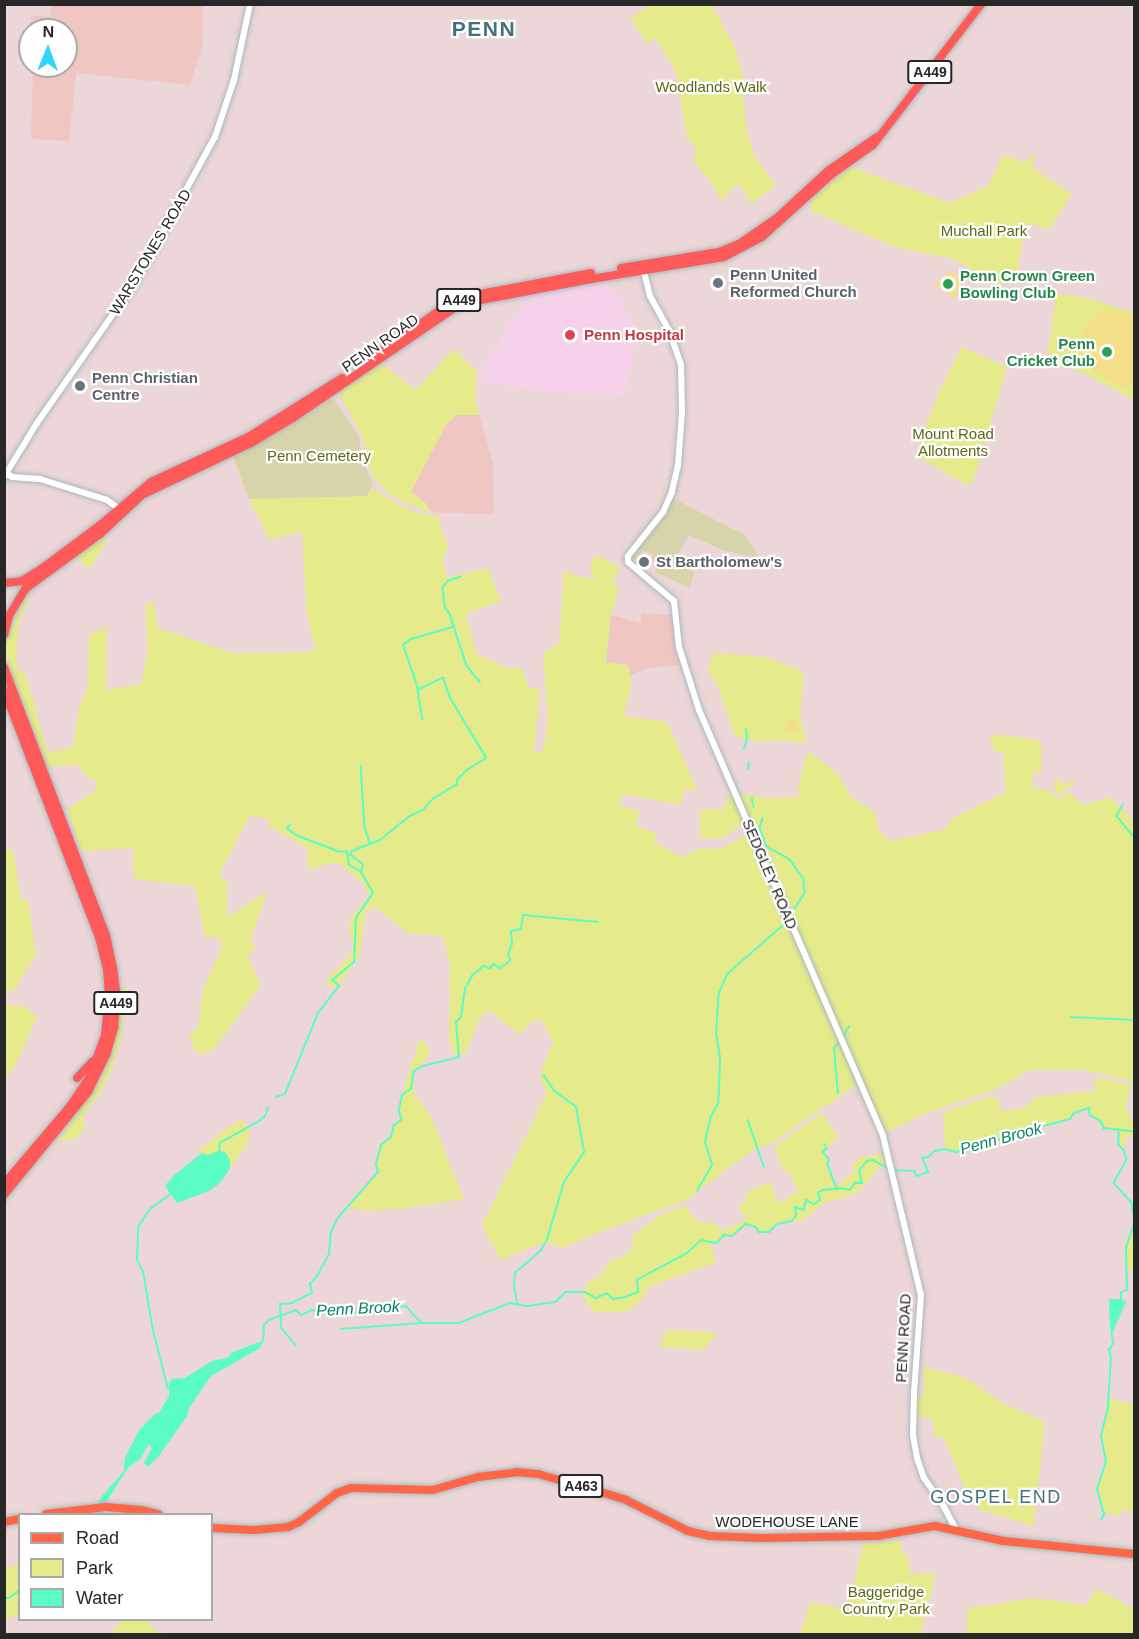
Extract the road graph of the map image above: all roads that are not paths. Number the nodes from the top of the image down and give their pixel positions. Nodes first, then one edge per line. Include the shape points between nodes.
1 (250, 4) edge
2 (981, 4) edge
3 (643, 267) junction
4 (6, 476) edge
5 (121, 510) junction
6 (7, 583) edge
7 (19, 598) junction
8 (7, 617) edge
9 (4, 635) edge
10 (4, 667) edge
11 (4, 690) edge
12 (105, 1036) junction
13 (77, 1078) dead end
14 (884, 1142) joint
15 (4, 1184) edge
16 (4, 1195) edge
17 (59, 1513) edge
18 (152, 1513) edge
19 (213, 1528) edge
20 (956, 1530) junction
21 (1134, 1554) edge

1 - 4 street, WARSTONES ROAD via 234,80 214,137 141,272
2 - 3 highway, PENN ROAD / A449 via 867,151 832,174 782,222 742,250 710,260
3 - 5 highway, PENN ROAD / A449 via 486,293 450,303 291,412 250,436 151,482
3 - 14 street, SEDGLEY ROAD via 649,291 681,364 682,412 672,492 663,512 627,560 674,601 679,647 695,697
4 - 5 street via 50,482 107,500
5 - 6 highway, PENN ROAD / A449 via 28,578
5 - 7 highway, PENN ROAD / A449
6 - 7 highway
7 - 8 highway, PENN ROAD
8 - 9 highway, PENN ROAD
10 - 16 highway, A449 via 105,935 116,993 114,1028 107,1053 88,1092
11 - 12 highway, A449 via 99,936 108,980
12 - 13 highway via 93,1060
12 - 15 highway, A449 via 80,1092
14 - 20 street, PENN ROAD via 921,1294 914,1392 916,1458
17 - 18 main road via 92,1508
19 - 20 main road, WODEHOUSE LANE / A463 via 288,1527 337,1493 351,1488 433,1490 478,1477 516,1472 538,1474 626,1500 688,1531 710,1536 870,1536 935,1526
20 - 21 main road, A463 via 1004,1541

